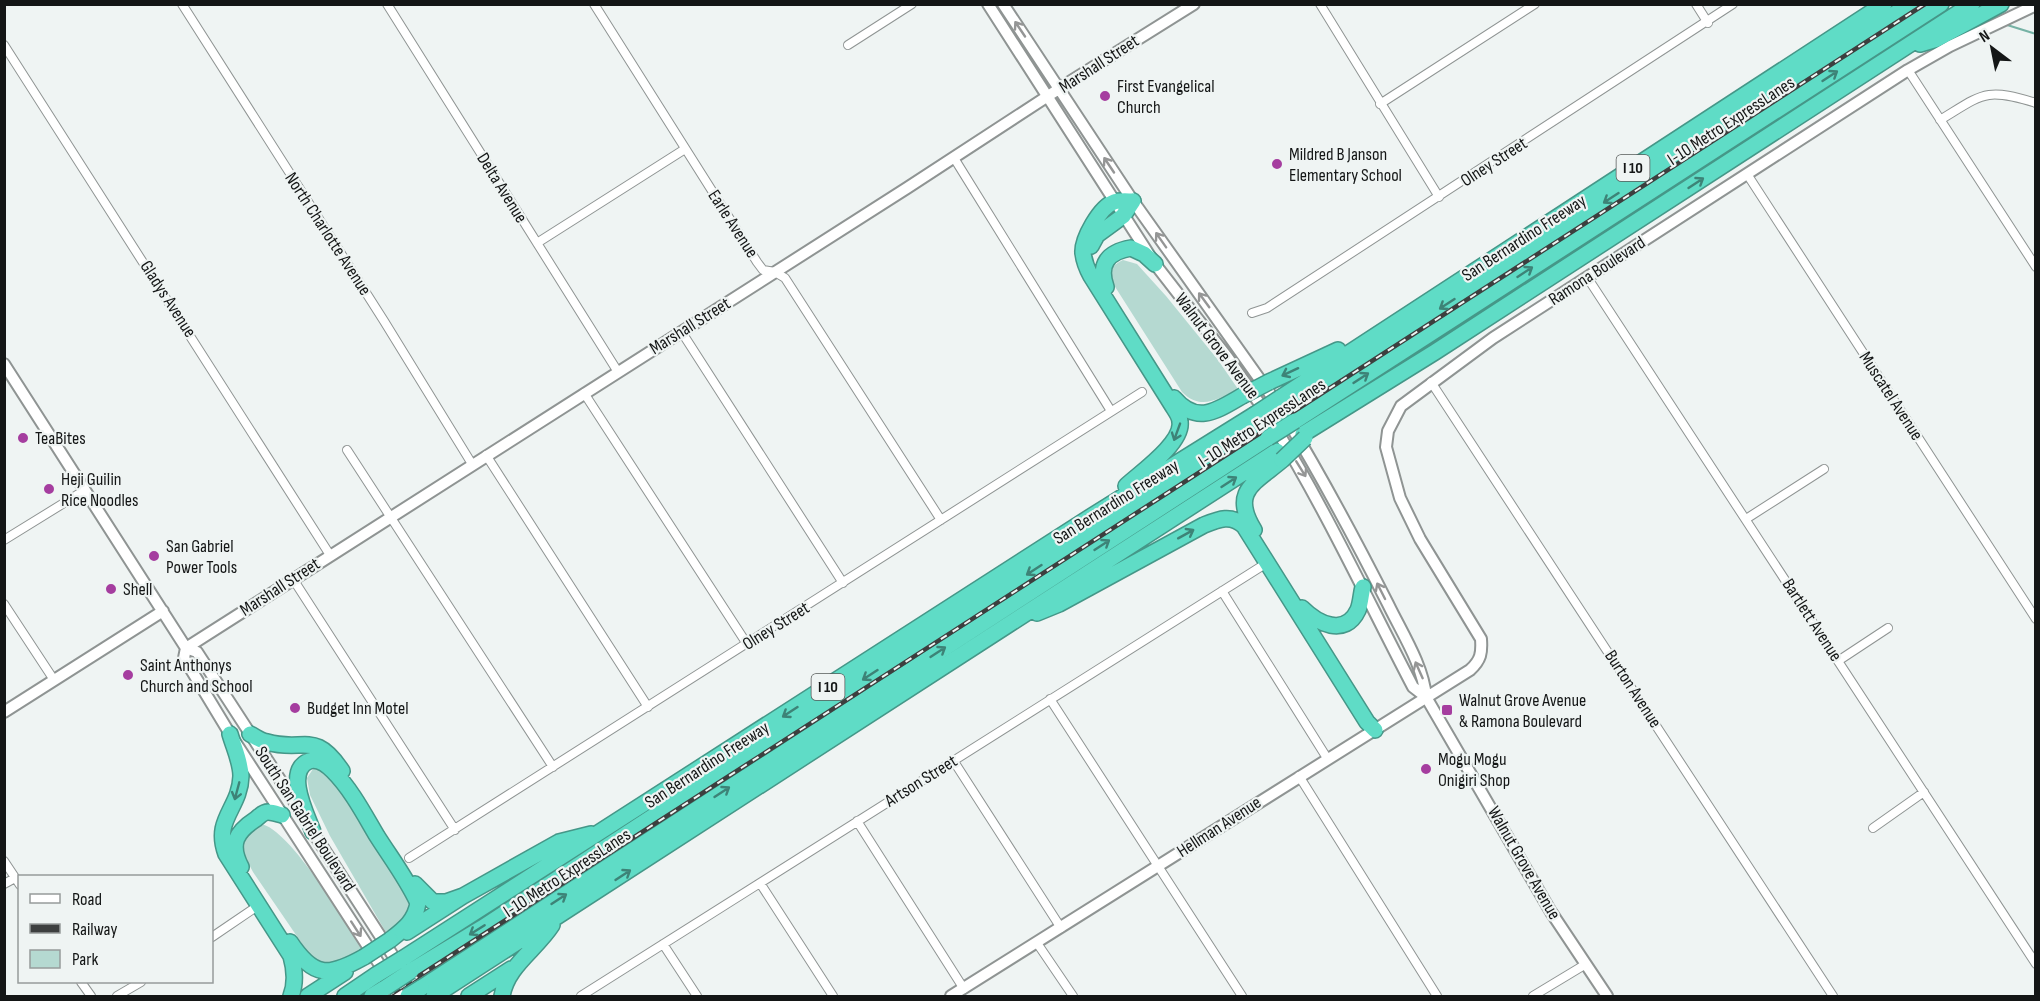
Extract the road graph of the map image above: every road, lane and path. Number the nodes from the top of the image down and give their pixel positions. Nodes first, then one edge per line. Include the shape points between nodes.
1 (182, 4) edge
2 (387, 4) edge
3 (594, 4) edge
4 (912, 4) edge
5 (988, 4) edge
6 (1003, 4) edge
7 (1194, 4) edge
8 (1320, 4) edge
9 (1535, 4) edge
10 (1696, 4) edge
11 (1733, 4) edge
12 (1884, 4) edge
13 (1941, 4) edge
14 (1972, 4) edge
15 (1908, 5) edge
16 (2036, 5) edge
17 (1999, 6) edge
18 (1708, 23) junction
19 (4, 45) edge
20 (848, 45) dead end
21 (1905, 48) junction
22 (1908, 70) junction
23 (1059, 90) junction
24 (1049, 97) junction
25 (2036, 103) edge
26 (1380, 104) junction
27 (1940, 120) junction
28 (685, 149) junction
29 (954, 158) junction
30 (1747, 174) junction
31 (1439, 197) junction
32 (1133, 201) junction
33 (1114, 202) junction
34 (1123, 216) junction
35 (537, 243) junction
36 (1155, 264) junction
37 (2036, 267) edge
38 (775, 272) junction
39 (1587, 277) junction
40 (1106, 287) junction
41 (1252, 313) dead end
42 (1381, 330) junction
43 (681, 331) junction
44 (5, 366) edge
45 (618, 372) junction
46 (1431, 382) junction
47 (1142, 392) dead end
48 (584, 393) junction
49 (1111, 411) junction
50 (1296, 422) junction
51 (1268, 438) junction
52 (347, 450) dead end
53 (486, 455) junction
54 (472, 464) junction
55 (1824, 469) dead end
56 (85, 490) junction
57 (1095, 514) junction
58 (390, 517) junction
59 (1746, 519) junction
60 (941, 520) junction
61 (4, 540) edge
62 (330, 555) junction
63 (1262, 566) dead end
64 (292, 579) junction
65 (843, 583) junction
66 (1363, 587) junction
67 (1222, 591) junction
68 (4, 604) edge
69 (1302, 608) junction
70 (2033, 610) edge
71 (162, 611) junction
72 (2036, 619) edge
73 (1003, 627) junction
74 (1888, 628) dead end
75 (747, 644) junction
76 (186, 648) junction
77 (1481, 654) joint
78 (1838, 661) junction
79 (54, 680) junction
80 (1426, 697) junction
81 (1050, 699) junction
82 (648, 707) junction
83 (4, 712) edge
84 (1375, 730) junction
85 (230, 734) junction
86 (250, 734) junction
87 (1327, 758) junction
88 (953, 760) junction
89 (553, 767) junction
90 (1299, 776) junction
91 (1924, 792) junction
92 (282, 815) junction
93 (857, 821) junction
94 (1873, 828) dead end
95 (455, 830) junction
96 (606, 830) junction
97 (313, 832) junction
98 (410, 858) dead end
99 (4, 861) edge
100 (1158, 866) junction
101 (17, 882) edge
102 (760, 883) junction
103 (4, 884) edge
104 (463, 896) junction
105 (259, 905) junction
106 (556, 919) junction
107 (1061, 928) junction
108 (213, 936) edge
109 (390, 940) junction
110 (1037, 943) junction
111 (663, 944) junction
112 (364, 957) junction
113 (1586, 964) junction
114 (2036, 964) edge
115 (406, 965) junction
116 (514, 968) junction
117 (82, 983) edge
118 (138, 983) edge
119 (377, 987) edge
120 (964, 989) junction
121 (425, 994) edge
122 (91, 996) edge
123 (117, 996) edge
124 (291, 996) edge
125 (308, 996) edge
126 (345, 996) edge
127 (400, 996) edge
128 (408, 996) edge
129 (469, 996) edge
130 (502, 996) edge
131 (581, 996) edge
132 (697, 996) edge
133 (833, 996) edge
134 (951, 996) edge
135 (1073, 996) edge
136 (1242, 996) edge
137 (1437, 996) edge
138 (1533, 996) edge
139 (1607, 996) edge
140 (1833, 996) edge

1 - 54 street, North Charlotte Avenue
2 - 35 street, Delta Avenue
3 - 28 street, Earle Avenue
4 - 20 street
5 - 24 main road, Walnut Grove Avenue
23 -> 6 main road, Walnut Grove Avenue
7 - 23 main road, Marshall Street
8 - 26 street
9 - 26 street
10 - 18 street
11 - 18 street, Olney Street
12 - 42 highway, San Bernardino Freeway / I 10
50 -> 13 highway, I-10 Metro ExpressLanes
14 - 21 highway, San Bernardino Freeway / I 10
15 -> 50 highway, I-10 Metro ExpressLanes
16 - 22 main road, Ramona Boulevard
17 - 21 highway via 1937,39
18 - 31 street, Olney Street
19 - 62 street, Gladys Avenue
50 -> 21 highway, San Bernardino Freeway / I 10 via 1435,352
22 - 27 street
22 - 30 main road, Ramona Boulevard
23 - 24 main road, Marshall Street
32 -> 23 main road, Walnut Grove Avenue
24 - 29 main road, Marshall Street
24 - 33 main road, Walnut Grove Avenue
25 - 27 street via 1993,93
26 - 31 street
27 - 37 street
28 - 35 street
28 - 38 street, Earle Avenue via 763,270
29 - 38 main road, Marshall Street
29 - 49 street
30 - 39 main road, Ramona Boulevard
30 - 70 street, Muscatel Avenue
31 - 41 street, Olney Street via 1267,308
32 - 33 highway
32 - 34 highway
80 -> 32 main road, Walnut Grove Avenue via 1425,681 1408,644 1319,472 1283,413
33 - 34 main road, Walnut Grove Avenue
33 -> 57 highway via 1102,211 1084,244 1086,266 1180,422 1169,447
34 - 36 main road, Walnut Grove Avenue
34 - 40 highway via 1097,235 1091,247 1092,261
35 - 45 street, Delta Avenue
36 - 40 highway via 1131,248 1116,252 1105,261 1102,270
36 -> 66 main road, Walnut Grove Avenue via 1271,421 1307,479
38 - 43 main road, Marshall Street
38 - 60 street, Earle Avenue via 785,278
39 - 46 main road, Ramona Boulevard
39 - 59 street, Bartlett Avenue
42 -> 40 highway, bridge via 1209,414 1194,413 1173,397
42 - 50 highway, San Bernardino Freeway / I 10
43 - 45 main road, Marshall Street
43 - 65 street
44 - 56 main road, South San Gabriel Boulevard
45 - 48 main road, Marshall Street
46 - 77 main road, Ramona Boulevard via 1401,406 1394,417 1388,431 1388,460 1408,517 1478,633
46 - 140 street, Burton Avenue
47 - 49 street, Olney Street
48 - 53 main road, Marshall Street
48 - 75 street
49 - 60 street, Olney Street
50 - 51 highway, bridge
50 - 51 highway, I-10 Metro ExpressLanes, bridge
50 - 51 highway, San Bernardino Freeway / I 10, bridge
51 - 57 highway, San Bernardino Freeway / I 10
51 - 69 highway via 1243,509
73 -> 51 highway, San Bernardino Freeway / I 10
51 -> 115 highway, I-10 Metro ExpressLanes via 935,633 482,928
121 -> 51 highway, I-10 Metro ExpressLanes
52 - 58 street
53 - 54 main road, Marshall Street
53 - 82 street
54 - 58 main road, Marshall Street
55 - 59 street
56 - 61 street
56 - 71 main road, South San Gabriel Boulevard
57 -> 96 highway, San Bernardino Freeway / I 10
58 - 62 main road, Marshall Street
58 - 89 street
59 - 78 street, Bartlett Avenue
60 - 65 street, Olney Street
62 - 64 main road, Marshall Street
63 - 67 street, Artson Street
64 - 76 main road, Marshall Street
64 - 95 street
65 - 75 street, Olney Street
66 - 69 highway via 1356,614 1341,624 1322,624
66 - 80 main road, Walnut Grove Avenue via 1413,687
67 - 81 street, Artson Street
67 - 87 street
68 - 79 street
69 - 84 highway
70 - 72 street, Muscatel Avenue
71 - 76 main road, South San Gabriel Boulevard
71 - 79 main road
73 -> 84 highway via 1059,604 1214,520 1232,518 1244,526
106 -> 73 highway, San Bernardino Freeway / I 10
74 - 78 street
75 - 82 street, Olney Street
76 - 85 main road, South San Gabriel Boulevard via 184,658
76 - 86 main road, South San Gabriel Boulevard via 197,652
77 - 80 main road, Hellman Avenue via 1470,670
78 - 91 street, Bartlett Avenue
79 - 83 main road
80 - 84 main road, Hellman Avenue
80 - 113 main road, Walnut Grove Avenue via 1551,912
81 - 88 street, Artson Street
81 - 100 street
82 - 89 street, Olney Street
84 - 87 main road, Hellman Avenue
85 - 92 main road, South San Gabriel Boulevard
85 -> 105 highway via 241,776 221,841
86 - 97 main road, South San Gabriel Boulevard
86 - 104 highway via 267,742 323,748 427,898 440,903
87 - 90 main road, Hellman Avenue
88 - 93 street, Artson Street
88 - 107 street
89 - 95 street, Olney Street
90 - 100 main road, Hellman Avenue
90 - 137 street
91 - 94 street
91 - 114 street, Bartlett Avenue
92 - 112 highway via 264,813 240,830 235,840 240,864 310,967 331,972
92 -> 127 main road, South San Gabriel Boulevard
93 - 102 street, Artson Street
93 - 120 street
95 - 98 street, Olney Street
96 - 104 highway via 559,842
96 - 115 highway, San Bernardino Freeway / I 10
97 - 109 highway via 297,784 298,772 311,760 320,761 336,774 418,903 414,918
97 - 121 main road, South San Gabriel Boulevard
99 - 101 street
100 - 107 main road, Hellman Avenue
100 - 136 street
101 - 103 street
102 - 111 street, Artson Street
102 - 133 street
104 - 109 highway
105 - 108 street
105 - 124 highway via 291,956 295,968
106 - 116 highway via 543,939
106 - 121 highway, San Bernardino Freeway / I 10
107 - 110 main road, Hellman Avenue
109 - 112 highway, bridge
110 - 120 main road, Hellman Avenue
110 - 135 street
111 - 131 street, Artson Street
111 - 132 street
112 - 125 highway
113 - 138 street
113 - 139 main road, Walnut Grove Avenue
115 - 119 highway, San Bernardino Freeway / I 10, bridge
116 - 129 highway
116 - 130 highway via 506,979
117 - 122 street
118 - 123 street
119 - 126 highway, San Bernardino Freeway / I 10
120 - 134 main road, Hellman Avenue
121 - 128 highway, I-10 Metro ExpressLanes, bridge

